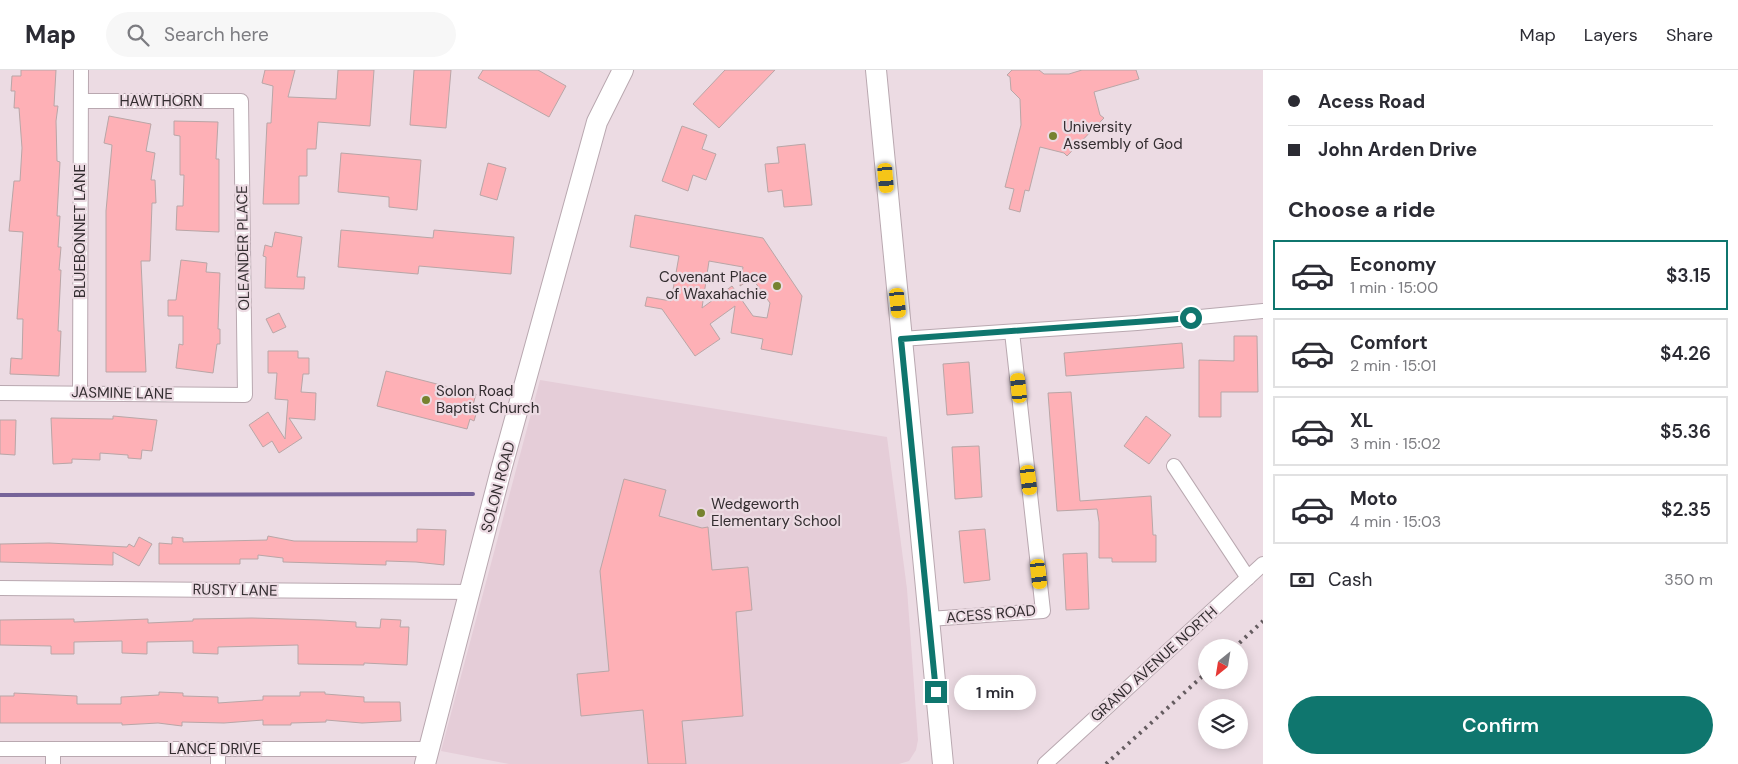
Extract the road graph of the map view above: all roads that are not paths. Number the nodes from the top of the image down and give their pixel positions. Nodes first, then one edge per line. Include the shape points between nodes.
1 (81, 70) edge
2 (623, 70) edge
3 (876, 70) edge
4 (80, 101) junction
5 (242, 101) joint
6 (1263, 311) edge
7 (1012, 332) junction
8 (901, 339) junction
9 (0, 393) edge
10 (80, 393) junction
11 (244, 395) joint
12 (1174, 466) dead end
13 (1263, 564) edge
14 (1248, 578) junction
15 (0, 588) edge
16 (471, 592) junction
17 (929, 619) junction
18 (53, 749) junction
19 (218, 749) junction
20 (0, 750) edge
21 (427, 756) edge
22 (53, 764) edge
23 (218, 764) edge
24 (943, 764) edge
25 (1045, 764) edge

1 - 4 street, BLUEBONNET LANE
2 - 16 main road, SOLON ROAD via 597,122 501,470
3 - 8 main road
4 - 5 street, HAWTHORN
4 - 10 street, BLUEBONNET LANE
5 - 11 street, OLEANDER PLACE
6 - 7 street
7 - 8 street
7 - 17 street, ACESS ROAD via 1043,611
8 - 17 main road
9 - 10 street, JASMINE LANE
10 - 11 street, JASMINE LANE
12 - 14 street
13 - 14 street, GRAND AVENUE NORTH
14 - 25 street, GRAND AVENUE NORTH
15 - 16 street, RUSTY LANE
16 - 21 main road, SOLON ROAD
17 - 24 main road
18 - 19 street, LANCE DRIVE
18 - 20 street, LANCE DRIVE
18 - 22 street
19 - 21 street, LANCE DRIVE
19 - 23 street

